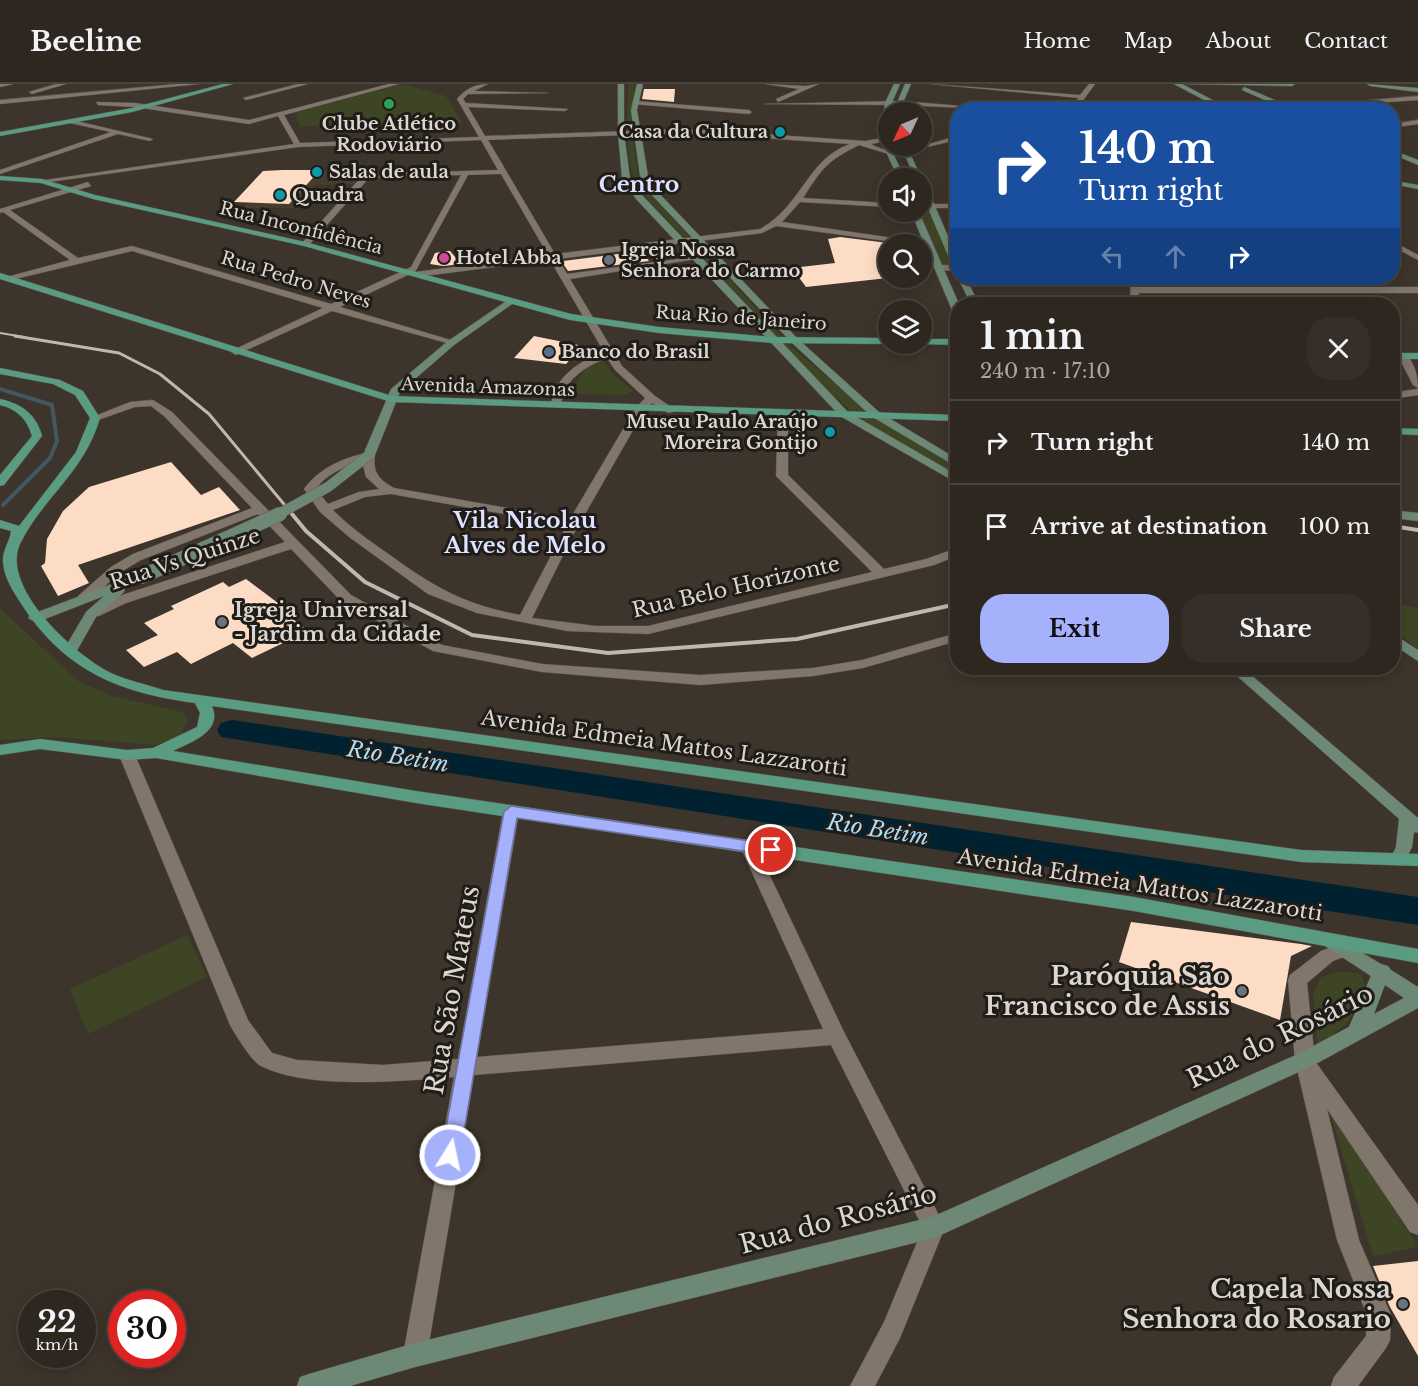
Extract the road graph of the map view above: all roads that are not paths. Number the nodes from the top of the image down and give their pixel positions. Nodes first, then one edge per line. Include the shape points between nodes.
1 (10, 84) edge
2 (63, 84) edge
3 (94, 84) edge
4 (216, 84) edge
5 (230, 84) edge
6 (305, 84) edge
7 (396, 84) edge
8 (485, 84) edge
9 (621, 84) edge
10 (640, 84) edge
11 (768, 84) edge
12 (816, 84) edge
13 (897, 84) edge
14 (908, 84) edge
15 (934, 84) edge
16 (1092, 84) edge
17 (1177, 84) edge
18 (1189, 84) edge
19 (1292, 84) edge
20 (1370, 84) edge
21 (1396, 84) edge
22 (0, 85) edge
23 (200, 85) edge
24 (1241, 85) edge
25 (1384, 85) edge
26 (1012, 86) edge
27 (806, 88) junction
28 (283, 89) junction
29 (473, 89) junction
30 (1418, 89) edge
31 (188, 92) junction
32 (96, 93) junction
33 (294, 93) dead end
34 (465, 93) junction
35 (545, 93) dead end
36 (197, 94) junction
37 (1082, 97) junction
38 (1418, 98) edge
39 (246, 99) dead end
40 (316, 99) dead end
41 (0, 101) edge
42 (328, 102) junction
43 (888, 102) edge
44 (900, 102) edge
45 (1078, 102) edge
46 (1213, 102) edge
47 (1278, 102) edge
48 (1373, 102) edge
49 (462, 103) junction
50 (635, 103) junction
51 (878, 103) edge
52 (932, 105) edge
53 (98, 106) junction
54 (132, 106) junction
55 (762, 106) junction
56 (950, 106) edge
57 (144, 107) junction
58 (565, 109) dead end
59 (749, 112) junction
60 (110, 114) junction
61 (280, 114) junction
62 (741, 117) dead end
63 (72, 122) junction
64 (1418, 122) edge
65 (1400, 125) edge
66 (726, 128) dead end
67 (0, 132) edge
68 (118, 132) junction
69 (621, 133) junction
70 (639, 133) junction
71 (719, 133) junction
72 (150, 138) dead end
73 (481, 138) junction
74 (932, 139) edge
75 (950, 139) edge
76 (946, 140) junction
77 (878, 141) edge
78 (950, 141) edge
79 (865, 143) junction
80 (932, 143) edge
81 (298, 145) junction
82 (878, 148) edge
83 (1400, 155) edge
84 (1418, 163) edge
85 (121, 170) junction
86 (0, 172) edge
87 (502, 172) junction
88 (465, 174) junction
89 (0, 178) edge
90 (42, 181) junction
91 (88, 184) junction
92 (1400, 187) edge
93 (1415, 188) edge
94 (68, 190) junction
95 (87, 195) junction
96 (1418, 196) edge
97 (800, 200) junction
98 (878, 204) edge
99 (932, 206) edge
100 (950, 206) edge
101 (932, 208) edge
102 (3, 211) edge
103 (776, 224) junction
104 (878, 237) edge
105 (697, 239) junction
106 (683, 241) junction
107 (305, 244) junction
108 (1400, 249) edge
109 (950, 251) edge
110 (932, 254) edge
111 (552, 257) junction
112 (699, 258) junction
113 (1418, 258) edge
114 (78, 262) junction
115 (950, 267) edge
116 (938, 268) junction
117 (412, 273) junction
118 (3, 277) edge
119 (565, 277) junction
120 (1135, 285) edge
121 (1136, 290) junction
122 (1418, 290) edge
123 (951, 297) edge
124 (1135, 297) edge
125 (511, 302) junction
126 (332, 308) junction
127 (592, 321) junction
128 (772, 340) junction
129 (795, 341) junction
130 (878, 341) edge
131 (932, 342) edge
132 (950, 342) edge
133 (451, 343) junction
134 (236, 352) junction
135 (610, 354) junction
136 (1400, 356) edge
137 (1418, 356) edge
138 (1400, 360) edge
139 (0, 371) edge
140 (1418, 385) edge
141 (1418, 392) edge
142 (1400, 395) edge
143 (651, 398) junction
144 (391, 399) junction
145 (0, 402) edge
146 (556, 406) junction
147 (640, 409) junction
148 (672, 411) junction
149 (783, 413) junction
150 (844, 414) junction
151 (875, 414) junction
152 (95, 418) junction
153 (950, 418) edge
154 (1400, 432) edge
155 (1418, 432) edge
156 (369, 455) junction
157 (950, 460) edge
158 (950, 476) edge
159 (0, 483) edge
160 (391, 491) junction
161 (259, 508) junction
162 (324, 509) junction
163 (1400, 515) edge
164 (1418, 517) edge
165 (574, 523) junction
166 (0, 524) edge
167 (16, 540) junction
168 (293, 544) junction
169 (950, 555) edge
170 (881, 574) junction
171 (124, 585) junction
172 (84, 598) junction
173 (91, 615) junction
174 (35, 618) junction
175 (525, 619) junction
176 (950, 639) edge
177 (1400, 643) edge
178 (70, 651) junction
179 (1418, 657) edge
180 (1244, 675) edge
181 (199, 699) junction
182 (0, 750) edge
183 (156, 753) junction
184 (127, 755) junction
185 (511, 812) junction
186 (1413, 822) edge
187 (748, 846) junction
188 (1398, 859) junction
189 (1418, 860) edge
190 (1329, 940) junction
191 (1346, 949) junction
192 (1418, 956) edge
193 (1382, 971) junction
194 (1418, 998) edge
195 (1358, 1029) junction
196 (836, 1036) junction
197 (1305, 1060) junction
198 (466, 1066) junction
199 (1418, 1224) edge
200 (934, 1227) junction
201 (415, 1355) junction
202 (309, 1386) edge
203 (862, 1386) edge
204 (1343, 1386) edge

1 - 22 street
2 - 41 street
3 - 32 street
4 - 23 main road
5 - 36 main road
6 - 28 street
7 - 42 street
8 - 29 street
9 - 69 street
10 - 50 street
11 - 27 street
12 - 27 street
13 - 43 street
14 - 44 street
15 - 26 street
16 - 37 street
17 - 46 street
18 - 24 street
19 - 24 street
20 - 25 street
21 - 30 street
23 - 31 main road
23 - 32 street
24 - 47 street
25 - 30 street
26 - 37 street
27 - 55 street
28 - 33 street
28 - 39 street
29 - 34 street
29 - 49 street via 452,96
31 - 36 main road
31 - 54 main road
32 - 41 street
32 - 53 street
34 - 35 street
34 - 49 street
36 - 57 main road
37 - 45 street
38 - 48 street
40 - 42 street
42 - 61 street
49 - 58 street
49 - 73 street
50 - 59 street
50 - 70 street
51 - 55 street
52 - 56 street
53 - 54 main road
53 - 67 main road
54 - 57 street
54 - 67 main road
55 - 59 street
57 - 60 main road
57 - 61 street via 249,122
59 - 62 street
60 - 63 main road
60 - 67 main road
61 - 81 street
63 - 67 main road
63 - 68 street
64 - 65 street
66 - 71 street
68 - 72 street
68 - 86 street
69 - 70 street
69 - 73 street
69 - 106 street via 626,178 639,197
70 - 71 street
70 - 105 street via 647,184
71 - 79 street
73 - 81 street
73 - 87 street
74 - 76 street
75 - 76 street
76 - 78 street
76 - 80 street
77 - 79 street
79 - 82 street
79 - 97 street via 844,147 820,165
81 - 85 street
83 - 84 street
85 - 90 street
85 - 91 street
87 - 88 street
87 - 111 street
88 - 107 street via 367,176
88 - 117 street
89 - 90 main road, Rua Inconfidência
90 - 94 main road, Rua Inconfidência
91 - 94 street
91 - 95 street
92 - 93 street
93 - 96 street
94 - 95 main road, Rua Inconfidência
94 - 102 street
95 - 107 main road, Rua Inconfidência
97 - 98 street
97 - 103 street
99 - 100 street
101 - 109 street
102 - 114 street
103 - 104 street
103 - 105 street via 762,231
105 - 106 street
105 - 129 street
106 - 111 street
106 - 112 street
107 - 117 main road, Rua Inconfidência
108 - 113 street
110 - 116 street
111 - 117 street
111 - 119 street
112 - 119 street
112 - 128 street
114 - 118 street
114 - 126 street, Rua Pedro Neves via 132,248
115 - 116 street
116 - 123 street
117 - 125 main road, Rua Inconfidência
117 - 126 street
118 - 134 main road, Avenida Amazonas
119 - 127 street
120 - 121 street
121 - 122 street
121 - 124 street
125 - 127 main road, Rua Inconfidência
125 - 133 street
126 - 133 street, Rua Pedro Neves
126 - 134 street
127 - 128 main road, Rua Rio de Janeiro
127 - 135 street
128 - 129 main road, Rua Rio de Janeiro
128 - 150 street
129 - 130 main road, Rua Rio de Janeiro
129 - 151 street
131 - 132 main road
133 - 144 street via 395,391
134 - 144 main road, Avenida Amazonas
135 - 143 street via 618,368
135 - 146 street via 582,364 562,387
136 - 137 main road
138 - 140 street
139 - 152 main road via 56,382 79,393
141 - 142 street
143 - 147 street
143 - 148 street
144 - 146 main road, Avenida Amazonas
144 - 156 street
145 - 159 main road via 24,412 34,424 37,436
146 - 147 main road, Avenida Amazonas
147 - 148 main road, Avenida Amazonas
147 - 165 street
148 - 149 main road, Avenida Amazonas
149 - 150 main road, Avenida Amazonas
149 - 170 street via 782,476
150 - 151 main road, Avenida Amazonas
150 - 158 street
151 - 153 main road, Avenida Amazonas
151 - 157 street
152 - 161 street via 134,404 153,403
152 - 167 main road via 93,431 67,474
154 - 155 main road
156 - 160 street via 366,466 373,481
156 - 162 street, Rua Belo Horizonte via 328,471 314,482 310,489
156 - 171 street, bridge via 328,487 282,513
160 - 162 street via 363,494
160 - 165 street
161 - 168 street
161 - 172 street via 137,557 115,570
162 - 175 street, Rua Belo Horizonte via 350,534 432,591 490,613
163 - 164 street
165 - 175 street
166 - 167 main road via 17,529
167 - 174 main road, Avenida Edmeia Mattos Lazzarotti via 9,560
168 - 173 street, Rua Vs Quinze via 115,602
168 - 176 street via 346,598 438,648 542,668 700,680 813,672 863,664
169 - 170 street, Rua Belo Horizonte
170 - 175 street, Rua Belo Horizonte via 648,630 620,632
171 - 172 street
171 - 173 street
172 - 174 street
173 - 178 street
174 - 178 main road, Avenida Edmeia Mattos Lazzarotti
177 - 179 street
178 - 181 main road, Avenida Edmeia Mattos Lazzarotti via 105,676 162,694
180 - 186 street
181 - 183 main road via 208,714 202,730
181 - 188 main road, Avenida Edmeia Mattos Lazzarotti via 1301,856
182 - 184 main road, Avenida Edmeia Mattos Lazzarotti via 40,744
183 - 184 main road, Avenida Edmeia Mattos Lazzarotti
183 - 185 main road, Avenida Edmeia Mattos Lazzarotti
184 - 198 street via 240,1024 265,1059 297,1069 383,1074
185 - 187 main road, Avenida Edmeia Mattos Lazzarotti
185 - 198 street, Rua São Mateus
186 - 188 street
187 - 190 main road, Avenida Edmeia Mattos Lazzarotti via 1134,904
187 - 196 street
188 - 189 main road, Avenida Edmeia Mattos Lazzarotti
190 - 191 street
190 - 192 main road, Avenida Edmeia Mattos Lazzarotti
191 - 193 street
191 - 197 street via 1327,957 1298,980
193 - 194 street
193 - 195 street
194 - 195 street, Rua do Rosário
195 - 197 street, Rua do Rosário
196 - 198 street
196 - 200 street
197 - 199 street
197 - 200 street, Rua do Rosário
197 - 204 street via 1348,1240 1379,1316 1378,1340
198 - 201 street, Rua São Mateus
200 - 201 street, Rua do Rosário
200 - 203 street via 892,1330
201 - 202 street, Rua do Rosário

